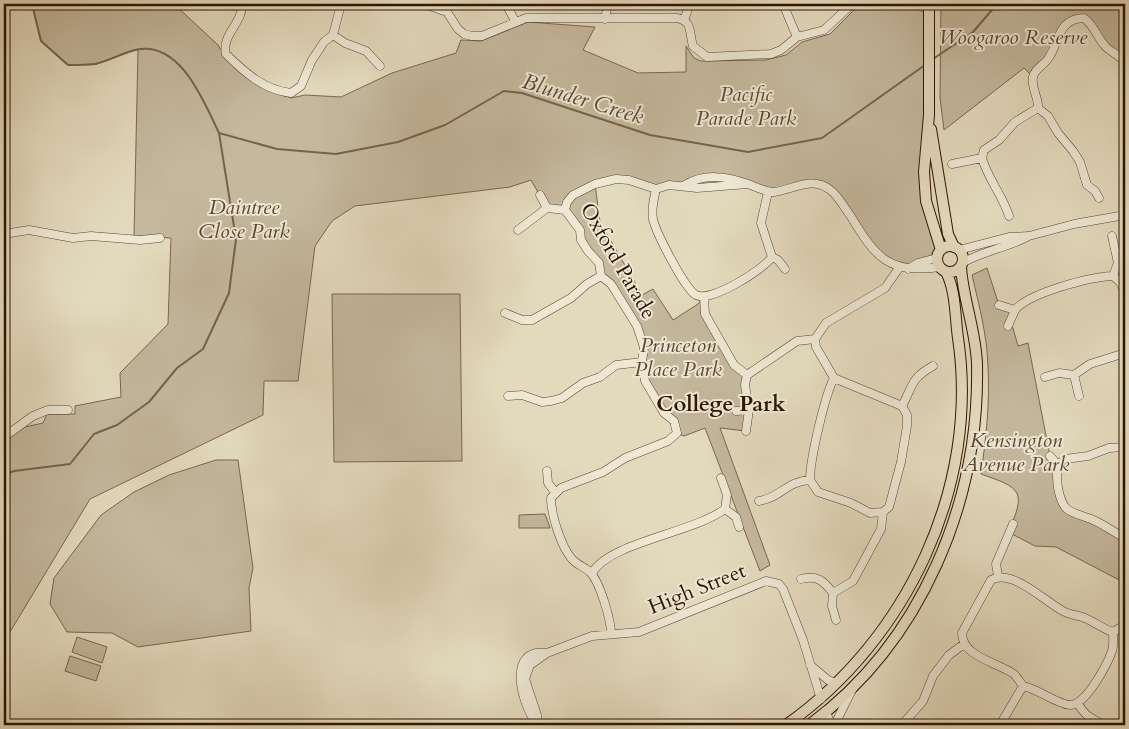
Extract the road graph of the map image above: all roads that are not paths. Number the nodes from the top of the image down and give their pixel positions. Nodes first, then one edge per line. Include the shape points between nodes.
1 (242, 4) edge
2 (341, 4) edge
3 (424, 4) edge
4 (506, 4) edge
5 (608, 4) edge
6 (690, 4) edge
7 (783, 4) edge
8 (852, 4) edge
9 (928, 4) edge
10 (605, 20) junction
11 (684, 20) junction
12 (515, 21) junction
13 (333, 35) junction
14 (797, 37) junction
15 (1125, 63) edge
16 (380, 66) dead end
17 (1038, 108) junction
18 (929, 115) junction
19 (982, 158) junction
20 (952, 164) dead end
21 (656, 189) junction
22 (768, 192) junction
23 (540, 195) dead end
24 (1099, 198) dead end
25 (547, 208) junction
26 (565, 210) junction
27 (1125, 215) edge
28 (1009, 216) dead end
29 (518, 230) dead end
30 (4, 234) edge
31 (1029, 236) junction
32 (1112, 236) dead end
33 (160, 238) dead end
34 (956, 248) junction
35 (772, 257) junction
36 (941, 262) junction
37 (962, 265) junction
38 (899, 268) junction
39 (785, 269) dead end
40 (602, 276) junction
41 (1113, 276) junction
42 (1125, 293) edge
43 (704, 297) junction
44 (999, 305) dead end
45 (1015, 310) junction
46 (505, 313) dead end
47 (1008, 326) dead end
48 (815, 339) junction
49 (1125, 353) edge
50 (642, 362) junction
51 (933, 366) dead end
52 (747, 375) junction
53 (1074, 375) junction
54 (1045, 376) dead end
55 (834, 378) junction
56 (508, 396) dead end
57 (1080, 396) dead end
58 (902, 406) junction
59 (68, 410) dead end
60 (748, 410) junction
61 (736, 411) dead end
62 (746, 431) dead end
63 (4, 437) edge
64 (1125, 446) edge
65 (1050, 456) dead end
66 (1058, 465) junction
67 (547, 471) dead end
68 (721, 478) dead end
69 (810, 480) junction
70 (555, 492) junction
71 (759, 501) dead end
72 (725, 509) junction
73 (883, 512) junction
74 (1013, 524) dead end
75 (739, 528) dead end
76 (1125, 538) edge
77 (592, 573) junction
78 (998, 576) junction
79 (801, 579) dead end
80 (833, 593) junction
81 (836, 620) dead end
82 (1125, 625) edge
83 (1113, 632) junction
84 (611, 634) junction
85 (964, 644) junction
86 (809, 663) junction
87 (836, 683) junction
88 (854, 686) junction
89 (1023, 686) junction
90 (820, 699) junction
91 (1078, 703) junction
92 (807, 711) junction
93 (825, 711) junction
94 (537, 724) edge
95 (786, 725) edge
96 (811, 725) edge
97 (832, 725) edge
98 (836, 725) edge
99 (902, 725) edge
100 (1000, 725) edge
101 (1104, 725) edge

1 - 13 street via 242,12 226,40 226,54 245,73 283,92 290,94 301,86 312,60
2 - 13 street
3 - 12 street via 447,12 458,29 472,36 482,36
4 - 12 street
5 - 10 street
6 - 11 street
7 - 14 street
8 - 14 street via 824,30
9 - 18 main road
10 - 11 street
10 - 12 street via 526,18
11 - 14 street via 691,29 693,46 707,56 772,54
13 - 16 street via 366,51
15 - 17 street via 1106,47 1091,23 1084,18 1068,22 1062,27 1050,57 1036,70 1033,86
17 - 19 street via 1015,122 999,140 984,150
17 - 24 street via 1048,116 1080,162 1087,185
18 - 34 main road via 936,176 948,234
18 - 36 main road via 924,172 926,201
19 - 20 street
19 - 28 street
21 - 22 street, Oxford Parade via 669,185 705,188 748,184
21 - 26 street, Oxford Parade via 616,179 573,194
21 - 43 street via 652,218 667,255 692,292
22 - 35 street via 762,223
22 - 38 street via 805,184 826,187 836,194 871,246
23 - 25 street
25 - 26 street
25 - 29 street
26 - 40 street, Oxford Parade via 580,230 581,240 588,251 599,263
27 - 31 street
30 - 33 street via 29,230 73,238
31 - 34 street
31 - 37 street via 1012,245 974,256
32 - 41 street via 1118,263
34 - 36 main road via 947,246
34 - 37 main road via 963,256
35 - 39 street
35 - 43 street via 748,277
36 - 37 main road via 954,272
36 - 38 street via 919,271
36 - 87 main road via 952,284 961,354 962,398 959,440 943,510 922,565 908,591 884,628
37 - 88 main road via 974,336 976,381 973,434 959,507 925,590 896,636
38 - 48 street via 886,288 826,323
40 - 46 street via 532,320 522,320
40 - 50 street, Oxford Parade via 612,284 637,326 644,347
41 - 42 street
41 - 45 street via 1066,284 1027,299
43 - 52 street via 704,314 734,365
44 - 45 street
45 - 47 street
48 - 52 street via 797,341
48 - 55 street via 816,347
49 - 53 street via 1090,364
50 - 56 street via 616,365 600,377 551,401 542,402 522,395
50 - 70 street, Oxford Parade via 645,381 664,413 674,422 677,433 668,441
51 - 58 street via 917,374
52 - 60 street via 744,385
53 - 54 street via 1059,373
53 - 57 street
55 - 58 street
55 - 69 street via 828,390
58 - 73 street via 907,415 907,426 901,462 889,507
59 - 63 street via 48,410 33,416
60 - 61 street
60 - 62 street
64 - 66 street via 1065,459
65 - 66 street
66 - 76 street via 1056,473 1061,504 1065,509
67 - 70 street via 548,484
68 - 72 street via 727,495
69 - 71 street via 799,481 769,500
69 - 73 street via 818,492 870,513
70 - 77 street via 551,498 551,512 568,554
72 - 75 street via 736,517
72 - 77 street via 678,532 648,540 605,559 596,565
73 - 80 street via 881,530 853,581
74 - 78 street via 996,564
77 - 84 street via 608,613
78 - 83 street via 1008,577 1047,598 1065,612
78 - 85 street via 991,580 962,632
79 - 80 street via 812,576 823,580
80 - 81 street
82 - 83 street
83 - 91 street via 1113,649 1108,660 1096,682
84 - 86 street, High Street via 639,632 761,582 772,581 783,589
84 - 94 street, High Street via 592,636 529,657 520,676 521,691
85 - 89 street via 1015,675
85 - 99 street via 949,654 933,676 923,702
86 - 87 street
86 - 90 street, High Street
87 - 90 main road
88 - 93 main road
88 - 98 street
89 - 91 street via 1065,704
89 - 100 street
90 - 92 main road
90 - 93 main road
91 - 101 street via 1081,710
92 - 95 main road
92 - 96 main road
93 - 96 main road
93 - 97 street

